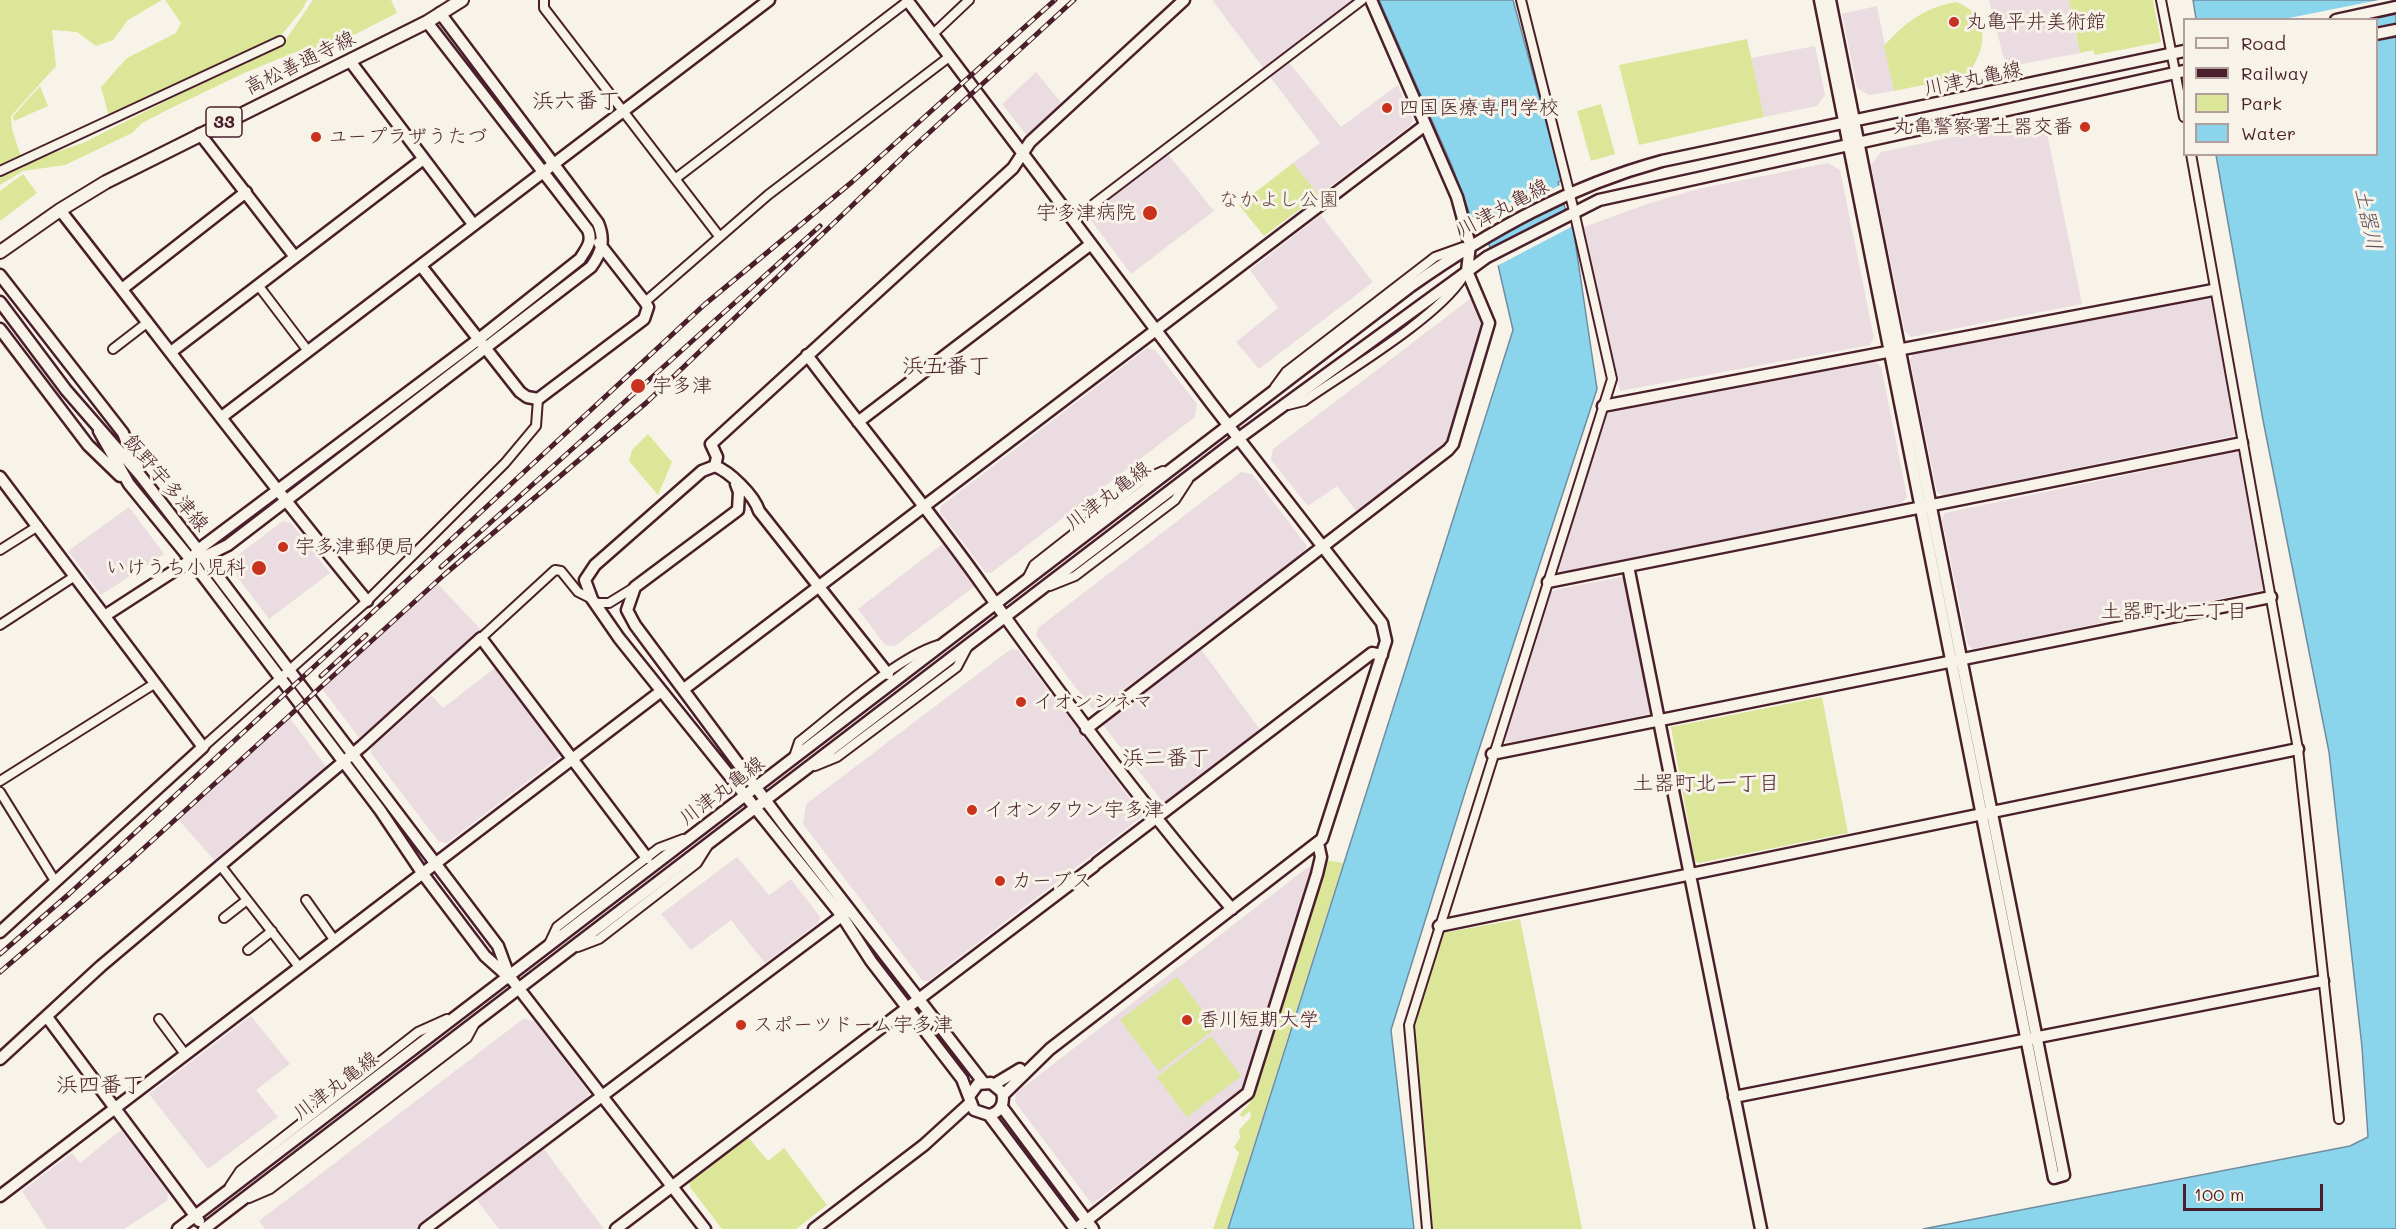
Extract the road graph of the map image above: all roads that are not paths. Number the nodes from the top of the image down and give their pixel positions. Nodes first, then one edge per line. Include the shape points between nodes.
1 (462, 0) edge
2 (544, 0) edge
3 (769, 0) edge
4 (908, 0) edge
5 (969, 0) edge
6 (1184, 0) edge
7 (1362, 0) edge
8 (1371, 0) edge
9 (1521, 0) edge
10 (1820, 0) edge
11 (1830, 0) edge
12 (2161, 0) edge
13 (2396, 7) edge
14 (441, 9) edge
15 (2345, 18) edge
16 (427, 22) junction
17 (2396, 30) edge
18 (932, 34) junction
19 (2378, 34) edge
20 (280, 41) dead end
21 (2183, 51) edge
22 (2172, 54) junction
23 (949, 57) junction
24 (350, 61) junction
25 (2180, 72) edge
26 (2183, 106) edge
27 (621, 111) junction
28 (1855, 121) junction
29 (1843, 123) junction
30 (1424, 126) junction
31 (200, 134) junction
32 (1860, 141) junction
33 (1848, 144) junction
34 (1023, 152) junction
35 (2191, 156) edge
36 (423, 160) junction
37 (553, 164) junction
38 (0, 171) edge
39 (543, 172) junction
40 (675, 179) junction
41 (246, 192) junction
42 (1566, 194) junction
43 (60, 210) junction
44 (1572, 213) junction
45 (1074, 219) junction
46 (473, 224) junction
47 (719, 236) junction
48 (590, 240) junction
49 (1474, 242) junction
50 (602, 244) junction
51 (1091, 244) junction
52 (0, 252) edge
53 (295, 257) junction
54 (421, 266) junction
55 (1467, 270) junction
56 (0, 276) edge
57 (258, 285) junction
58 (122, 289) junction
59 (2213, 290) junction
60 (0, 302) edge
61 (645, 302) junction
62 (148, 322) junction
63 (1156, 328) junction
64 (0, 329) edge
65 (482, 344) junction
66 (113, 349) dead end
67 (308, 351) junction
68 (1895, 351) junction
69 (171, 352) junction
70 (807, 355) junction
71 (538, 399) junction
72 (1603, 406) junction
73 (223, 416) junction
74 (858, 422) junction
75 (1229, 426) junction
76 (99, 431) junction
77 (1239, 438) junction
78 (2242, 443) junction
79 (715, 466) junction
80 (140, 475) junction
81 (0, 477) edge
82 (129, 484) junction
83 (736, 484) junction
84 (278, 490) junction
85 (286, 500) junction
86 (1924, 505) junction
87 (924, 508) junction
88 (738, 510) junction
89 (759, 511) junction
90 (38, 526) junction
91 (1321, 547) junction
92 (0, 550) edge
93 (202, 554) junction
94 (191, 560) junction
95 (1628, 566) junction
96 (75, 576) junction
97 (1548, 582) junction
98 (635, 587) junction
99 (820, 587) junction
100 (2271, 597) junction
101 (367, 601) junction
102 (594, 601) junction
103 (996, 605) junction
104 (106, 615) junction
105 (1005, 618) junction
106 (0, 625) edge
107 (481, 638) junction
108 (950, 641) junction
109 (1382, 655) junction
110 (1957, 660) junction
111 (285, 674) junction
112 (888, 674) junction
113 (154, 684) junction
114 (684, 689) junction
115 (660, 692) junction
116 (1660, 719) junction
117 (1086, 729) junction
118 (202, 747) junction
119 (2298, 749) junction
120 (352, 754) junction
121 (1492, 754) junction
122 (574, 758) junction
123 (794, 758) junction
124 (342, 762) junction
125 (0, 781) edge
126 (758, 786) junction
127 (0, 792) edge
128 (744, 796) junction
129 (767, 800) junction
130 (755, 808) junction
131 (1986, 815) junction
132 (1156, 818) junction
133 (692, 835) junction
134 (1318, 843) junction
135 (647, 858) junction
136 (436, 864) junction
137 (220, 865) junction
138 (423, 874) junction
139 (1690, 874) junction
140 (55, 881) junction
141 (247, 900) junction
142 (306, 900) dead end
143 (1232, 909) junction
144 (846, 913) junction
145 (224, 918) dead end
146 (1438, 926) junction
147 (272, 931) junction
148 (0, 932) edge
149 (335, 940) junction
150 (548, 946) junction
151 (248, 950) dead end
152 (300, 968) junction
153 (509, 976) junction
154 (2323, 981) junction
155 (518, 987) junction
156 (917, 999) junction
157 (907, 1007) junction
158 (46, 1017) junction
159 (159, 1019) dead end
160 (2031, 1039) junction
161 (1050, 1049) junction
162 (185, 1054) junction
163 (0, 1059) edge
164 (983, 1082) junction
165 (995, 1084) junction
166 (603, 1095) junction
167 (1003, 1095) junction
168 (1734, 1097) junction
169 (970, 1099) junction
170 (1002, 1107) junction
171 (116, 1108) junction
172 (978, 1113) junction
173 (989, 1116) junction
174 (2339, 1119) dead end
175 (924, 1145) junction
176 (672, 1186) junction
177 (0, 1196) edge
178 (195, 1216) junction
179 (1089, 1225) edge
180 (178, 1229) edge
181 (204, 1229) edge
182 (425, 1229) edge
183 (616, 1229) edge
184 (705, 1229) edge
185 (814, 1229) edge
186 (1075, 1229) edge
187 (1427, 1229) edge
188 (1761, 1229) edge

1 - 14 main road, 高松善通寺線 / 33
2 - 27 street via 544,8
3 - 27 street
4 - 18 street
4 - 40 street
5 - 18 street
6 - 34 street
7 - 45 street
8 - 30 street
9 - 42 street
10 - 29 street
11 - 28 street
12 - 22 street
13 - 15 street
14 - 16 main road, 高松善通寺線 / 33
14 - 37 street
16 - 24 main road, 高松善通寺線 / 33
16 - 39 street
17 - 19 street
18 - 23 street
20 - 38 street
21 - 22 street, 川津丸亀線
22 - 25 street
22 - 28 street, 川津丸亀線
23 - 34 street
23 - 47 street
24 - 31 main road, 高松善通寺線 / 33
24 - 36 street
25 - 26 street
25 - 32 street, 川津丸亀線
27 - 37 street
27 - 40 street
28 - 29 street, 川津丸亀線
28 - 32 street
29 - 33 street
29 - 42 street, 川津丸亀線 via 1662,161
30 - 49 street
30 - 63 street
31 - 41 street
31 - 43 main road, 高松善通寺線 / 33
32 - 33 street, 川津丸亀線
32 - 68 street
33 - 44 street, 川津丸亀線 via 1655,185 1599,200
33 - 68 street
34 - 45 street
34 - 70 street via 1013,168
35 - 59 street
36 - 46 street
36 - 53 street
37 - 39 street
37 - 50 street via 597,223
39 - 46 street
39 - 48 street via 588,230
40 - 47 street
41 - 53 street
41 - 58 street
42 - 44 street
42 - 49 street, 川津丸亀線
43 - 52 main road, 高松善通寺線 / 33
43 - 58 street
44 - 55 street, 川津丸亀線
44 - 72 street via 1612,379
45 - 51 street
46 - 54 street
47 - 61 street
48 - 50 street
48 - 65 street via 580,259
49 - 55 street
49 - 75 street, 川津丸亀線
50 - 61 street
50 - 65 street via 591,267
51 - 63 street
51 - 74 street
53 - 57 street
54 - 65 street
54 - 67 street
55 - 77 street, 川津丸亀線
55 - 91 street via 1489,328 1453,444
56 - 80 street via 123,433
57 - 67 street
57 - 69 street
58 - 62 street
59 - 68 street
59 - 78 street
60 - 76 street, 飯野宇多津線
61 - 71 street via 648,307 644,319
62 - 66 street
62 - 69 street
63 - 75 street
63 - 87 street
64 - 82 street via 88,445
65 - 71 street via 523,395
65 - 84 street
65 - 85 street
67 - 73 street
68 - 72 street
68 - 86 street
69 - 73 street
70 - 74 street
70 - 79 street via 711,444 717,456
71 - 101 street via 533,432
72 - 97 street
73 - 84 street
74 - 87 street
75 - 77 street
75 - 103 street, 川津丸亀線
76 - 80 street, 飯野宇多津線
76 - 82 street, 飯野宇多津線
77 - 91 street
77 - 105 street, 川津丸亀線
78 - 86 street
78 - 100 street
79 - 83 street
79 - 102 street via 702,471 595,565 585,580
80 - 93 street, 飯野宇多津線
81 - 90 street
82 - 94 street, 飯野宇多津線
83 - 88 street
83 - 89 street via 746,490
84 - 85 street
84 - 93 street
85 - 93 street via 228,545
85 - 101 street
86 - 95 street
86 - 110 street
87 - 99 street
87 - 103 street
88 - 89 street
88 - 98 street
89 - 99 street
90 - 92 street
90 - 96 street
91 - 109 street via 1382,623 1386,641
91 - 117 street
93 - 94 street
93 - 111 street, 飯野宇多津線
94 - 104 street
94 - 111 street, 飯野宇多津線
95 - 97 street
95 - 116 street
96 - 104 street
96 - 106 street
97 - 121 street
98 - 102 street via 609,603
98 - 114 street via 628,602 630,618
99 - 112 street
99 - 114 street
100 - 110 street
100 - 119 street
101 - 111 street
102 - 107 street via 555,570
102 - 115 street
103 - 105 street
103 - 108 street, 川津丸亀線
104 - 113 street
105 - 117 street
105 - 129 street, 川津丸亀線
107 - 120 street
107 - 122 street
108 - 112 street via 924,649
108 - 123 street, 川津丸亀線
109 - 132 street via 1372,653
109 - 134 street via 1324,835
110 - 116 street
110 - 131 street
111 - 118 street
111 - 120 street
111 - 124 street
112 - 123 street via 799,742
113 - 118 street
113 - 125 street
114 - 126 street
115 - 122 street
115 - 128 street
116 - 121 street
116 - 139 street
117 - 132 street
118 - 140 street
119 - 131 street
119 - 154 street
120 - 124 street
120 - 136 street
121 - 146 street
122 - 135 street
122 - 136 street
123 - 126 street, 川津丸亀線
124 - 137 street
124 - 138 street
126 - 128 street, 川津丸亀線
126 - 129 street
127 - 140 street
128 - 130 street
128 - 133 street, 川津丸亀線
129 - 130 street, 川津丸亀線
129 - 144 street
130 - 144 street
130 - 155 street, 川津丸亀線
131 - 139 street
131 - 160 street
132 - 143 street
132 - 156 street
133 - 135 street via 659,848
133 - 150 street, 川津丸亀線
134 - 143 street
134 - 179 street via 1321,857 1317,874 1248,1093
135 - 150 street via 557,927
136 - 138 street
136 - 153 street via 498,946
137 - 141 street
137 - 158 street
138 - 149 street
138 - 153 street via 485,956
139 - 146 street
139 - 168 street
140 - 148 street
141 - 145 street
141 - 147 street
142 - 149 street
143 - 161 street
144 - 156 street
144 - 157 street via 871,961
144 - 166 street
146 - 187 street via 1409,1025
147 - 151 street
147 - 152 street
149 - 152 street
150 - 153 street, 川津丸亀線
152 - 162 street
153 - 155 street
153 - 178 street, 川津丸亀線
154 - 160 street
154 - 174 street
155 - 166 street
155 - 181 street, 川津丸亀線
156 - 157 street
156 - 164 street
157 - 169 street via 962,1079
157 - 176 street
158 - 163 street
158 - 171 street
159 - 162 street
160 - 160 street via 2064,1175 2054,1178
160 - 168 street
161 - 165 street
161 - 167 street
162 - 171 street
164 - 165 street
164 - 169 street via 975,1087
165 - 167 street
166 - 176 street
166 - 182 street
167 - 170 street
168 - 188 street
169 - 172 street
169 - 175 street
170 - 173 street
170 - 179 street
171 - 177 street
171 - 178 street
172 - 173 street
172 - 175 street
173 - 186 street
175 - 185 street
176 - 183 street
176 - 184 street
178 - 180 street, 川津丸亀線
178 - 181 street
179 - 186 street

